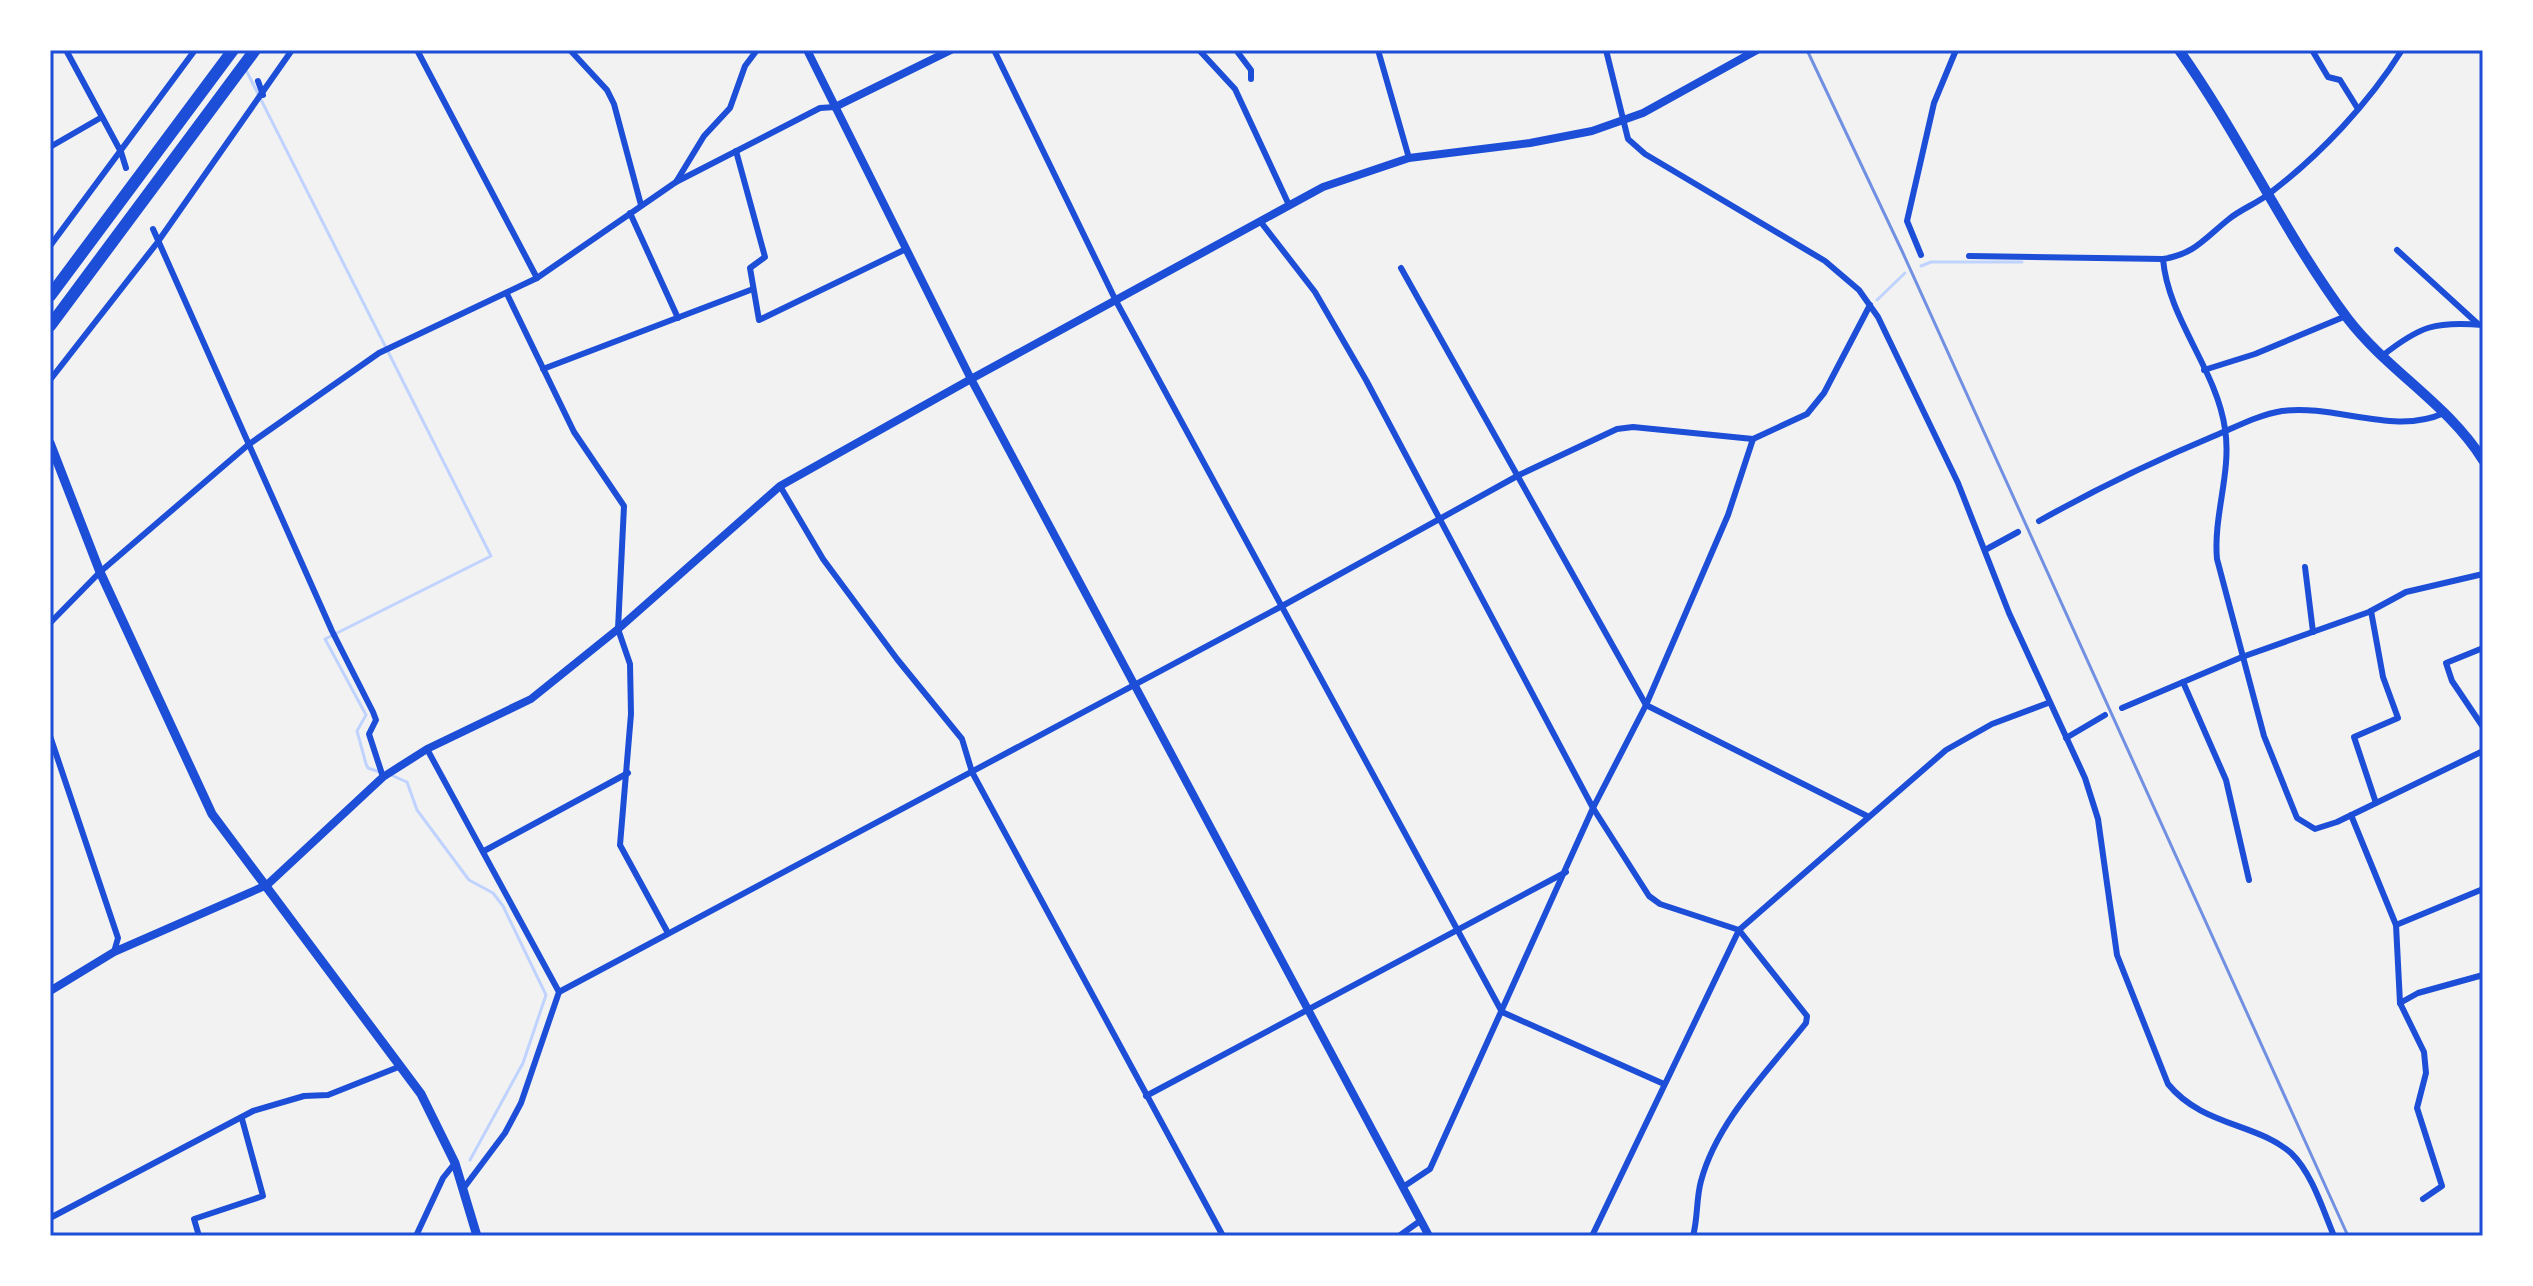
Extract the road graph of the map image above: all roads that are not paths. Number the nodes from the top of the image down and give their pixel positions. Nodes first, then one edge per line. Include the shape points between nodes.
1 (66, 50) edge
2 (195, 50) edge
3 (233, 50) edge
4 (255, 50) edge
5 (292, 50) edge
6 (417, 50) edge
7 (570, 50) edge
8 (757, 50) edge
9 (807, 50) edge
10 (951, 50) edge
11 (994, 50) edge
12 (1199, 50) edge
13 (1236, 50) edge
14 (1378, 50) edge
15 (1606, 50) edge
16 (1757, 50) edge
17 (1956, 50) edge
18 (2179, 50) edge
19 (2312, 50) edge
20 (2402, 50) edge
21 (1251, 79) dead end
22 (258, 81) dead end
23 (263, 95) junction
24 (835, 107) junction
25 (2358, 109) junction
26 (102, 117) junction
27 (1623, 121) junction
28 (50, 147) edge
29 (736, 151) junction
30 (121, 152) junction
31 (1409, 158) junction
32 (126, 168) dead end
33 (676, 182) junction
34 (2270, 194) junction
35 (641, 205) junction
36 (1289, 205) junction
37 (630, 213) junction
38 (1260, 221) junction
39 (153, 229) dead end
40 (157, 243) junction
41 (50, 246) edge
42 (906, 249) junction
43 (2397, 250) dead end
44 (1921, 255) dead end
45 (1969, 256) dead end
46 (2163, 259) junction
47 (1401, 268) dead end
48 (537, 278) junction
49 (753, 289) junction
50 (507, 294) junction
51 (50, 296) edge
52 (1116, 301) junction
53 (1870, 305) junction
54 (2346, 316) junction
55 (678, 318) junction
56 (2480, 324) edge
57 (50, 326) edge
58 (2382, 356) junction
59 (543, 369) junction
60 (2204, 370) junction
61 (971, 379) junction
62 (50, 380) edge
63 (2445, 412) junction
64 (2226, 431) junction
65 (1753, 439) junction
66 (50, 443) edge
67 (248, 445) junction
68 (2483, 460) edge
69 (1519, 475) junction
70 (780, 486) junction
71 (1440, 517) junction
72 (2039, 521) dead end
73 (2018, 532) dead end
74 (1985, 550) junction
75 (2305, 567) dead end
76 (100, 572) junction
77 (2483, 574) edge
78 (1284, 605) junction
79 (2371, 611) junction
80 (50, 623) edge
81 (618, 629) junction
82 (2313, 632) junction
83 (2483, 648) edge
84 (2242, 657) junction
85 (2183, 682) junction
86 (1133, 684) junction
87 (2048, 703) junction
88 (1646, 705) junction
89 (2122, 708) dead end
90 (2105, 715) dead end
91 (2483, 727) edge
92 (50, 736) edge
93 (2066, 738) junction
94 (427, 749) junction
95 (2483, 751) edge
96 (972, 772) junction
97 (628, 773) junction
98 (383, 777) junction
99 (2376, 803) junction
100 (1593, 808) junction
101 (2351, 815) junction
102 (1867, 816) junction
103 (484, 851) junction
104 (1566, 872) junction
105 (2249, 880) dead end
106 (267, 885) junction
107 (2483, 889) edge
108 (2396, 925) junction
109 (1456, 929) junction
110 (1739, 930) junction
111 (668, 933) junction
112 (114, 952) junction
113 (2483, 975) edge
114 (50, 991) edge
115 (559, 992) junction
116 (2400, 1003) junction
117 (1307, 1010) junction
118 (1502, 1012) junction
119 (401, 1066) junction
120 (1664, 1084) junction
121 (1146, 1096) junction
122 (242, 1119) junction
123 (455, 1163) junction
124 (1403, 1187) junction
125 (463, 1189) junction
126 (2423, 1199) dead end
127 (50, 1218) edge
128 (1420, 1221) junction
129 (199, 1236) edge
130 (416, 1236) edge
131 (477, 1236) edge
132 (1223, 1236) edge
133 (1399, 1236) edge
134 (1429, 1236) edge
135 (1592, 1236) edge
136 (1693, 1236) edge
137 (2334, 1236) edge

1 - 26 street
2 - 30 street
3 - 51 highway
4 - 57 highway
5 - 23 street
6 - 48 street
7 - 35 street via 614,104
8 - 33 street via 745,66 730,108 704,136
9 - 24 street
10 - 24 street
11 - 52 street
12 - 36 street via 1235,89
13 - 21 street via 1251,70
14 - 31 street
15 - 27 street
16 - 27 street
17 - 44 street via 1934,103 1907,221
18 - 34 main road
19 - 25 street
20 - 25 street
22 - 23 street
23 - 40 street
24 - 29 street via 820,108
24 - 42 street
25 - 34 street
26 - 28 street
26 - 30 street
27 - 31 street via 1559,139
27 - 53 street via 1628,139 1645,154 1825,261
29 - 33 street
29 - 49 street via 765,257 750,268
30 - 32 street
30 - 41 street
31 - 36 street via 1353,174
33 - 35 street
34 - 46 street via 2228,220 2199,248
34 - 54 main road
35 - 37 street
36 - 38 street
37 - 48 street
37 - 55 street
38 - 52 street
38 - 71 street via 1315,292
39 - 40 street
40 - 62 street
40 - 67 street
42 - 49 street via 759,320
42 - 61 street
43 - 56 street
45 - 46 street
46 - 60 street
47 - 69 street
48 - 50 street
49 - 55 street
50 - 59 street
50 - 67 street via 379,353
52 - 61 street
52 - 78 street
53 - 65 street via 1824,393 1807,414
53 - 74 street via 1958,483
54 - 58 main road
54 - 60 street
55 - 59 street
56 - 58 street via 2426,326
58 - 63 main road
59 - 81 street via 574,432 624,506
60 - 64 street
61 - 70 street
61 - 86 street
63 - 64 street via 2399,422 2281,411
63 - 68 main road
64 - 72 street via 2126,474
64 - 84 street via 2215,539
65 - 69 street via 1617,429
65 - 88 street via 1728,515
66 - 76 main road
67 - 76 street
67 - 98 street via 373,712 376,720 369,734
69 - 71 street
69 - 88 street
70 - 81 street
70 - 96 street via 845,589 962,739
71 - 78 street
71 - 100 street
73 - 74 street
74 - 87 street
75 - 82 street
76 - 80 street
76 - 106 main road via 212,814
77 - 79 street via 2430,584
78 - 86 street
78 - 109 street
79 - 82 street
79 - 99 street via 2383,677 2398,718 2354,737
81 - 94 street via 531,699
81 - 97 street via 630,664
82 - 84 street
83 - 91 street via 2446,663
84 - 85 street
84 - 101 street via 2264,736 2297,818 2315,829
85 - 89 street
85 - 105 street via 2226,780
86 - 96 street
86 - 117 street
87 - 93 street
87 - 102 street via 1992,724 1946,750
88 - 100 street
88 - 102 street
90 - 93 street
92 - 112 street via 118,938
93 - 137 street via 2098,819 2125,982 2168,1084 2195,1108 2291,1153 2305,1171
94 - 98 street
94 - 103 street
95 - 99 street
96 - 111 street
96 - 121 street
97 - 103 street
97 - 111 street via 620,845
98 - 106 street
99 - 101 street
100 - 104 street
100 - 110 street via 1649,896
101 - 108 street
102 - 110 street
103 - 115 street
104 - 109 street
104 - 118 street
106 - 112 street
106 - 119 main road
107 - 108 street
108 - 116 street
109 - 117 street
109 - 118 street
110 - 120 street
110 - 136 street via 1807,1016 1806,1023 1732,1118 1708,1162
111 - 115 street
112 - 114 street
113 - 116 street
115 - 125 street via 521,1103
116 - 126 street via 2424,1052 2426,1073 2417,1108 2442,1186
117 - 121 street
117 - 124 street
118 - 120 street
118 - 124 street via 1430,1169
119 - 122 street via 328,1095 304,1096
119 - 123 main road via 435,1118
120 - 135 street
121 - 132 street
122 - 127 street
122 - 129 street via 263,1196 194,1219
123 - 125 main road
123 - 130 street
124 - 128 street
125 - 131 main road
128 - 133 street
128 - 134 street

